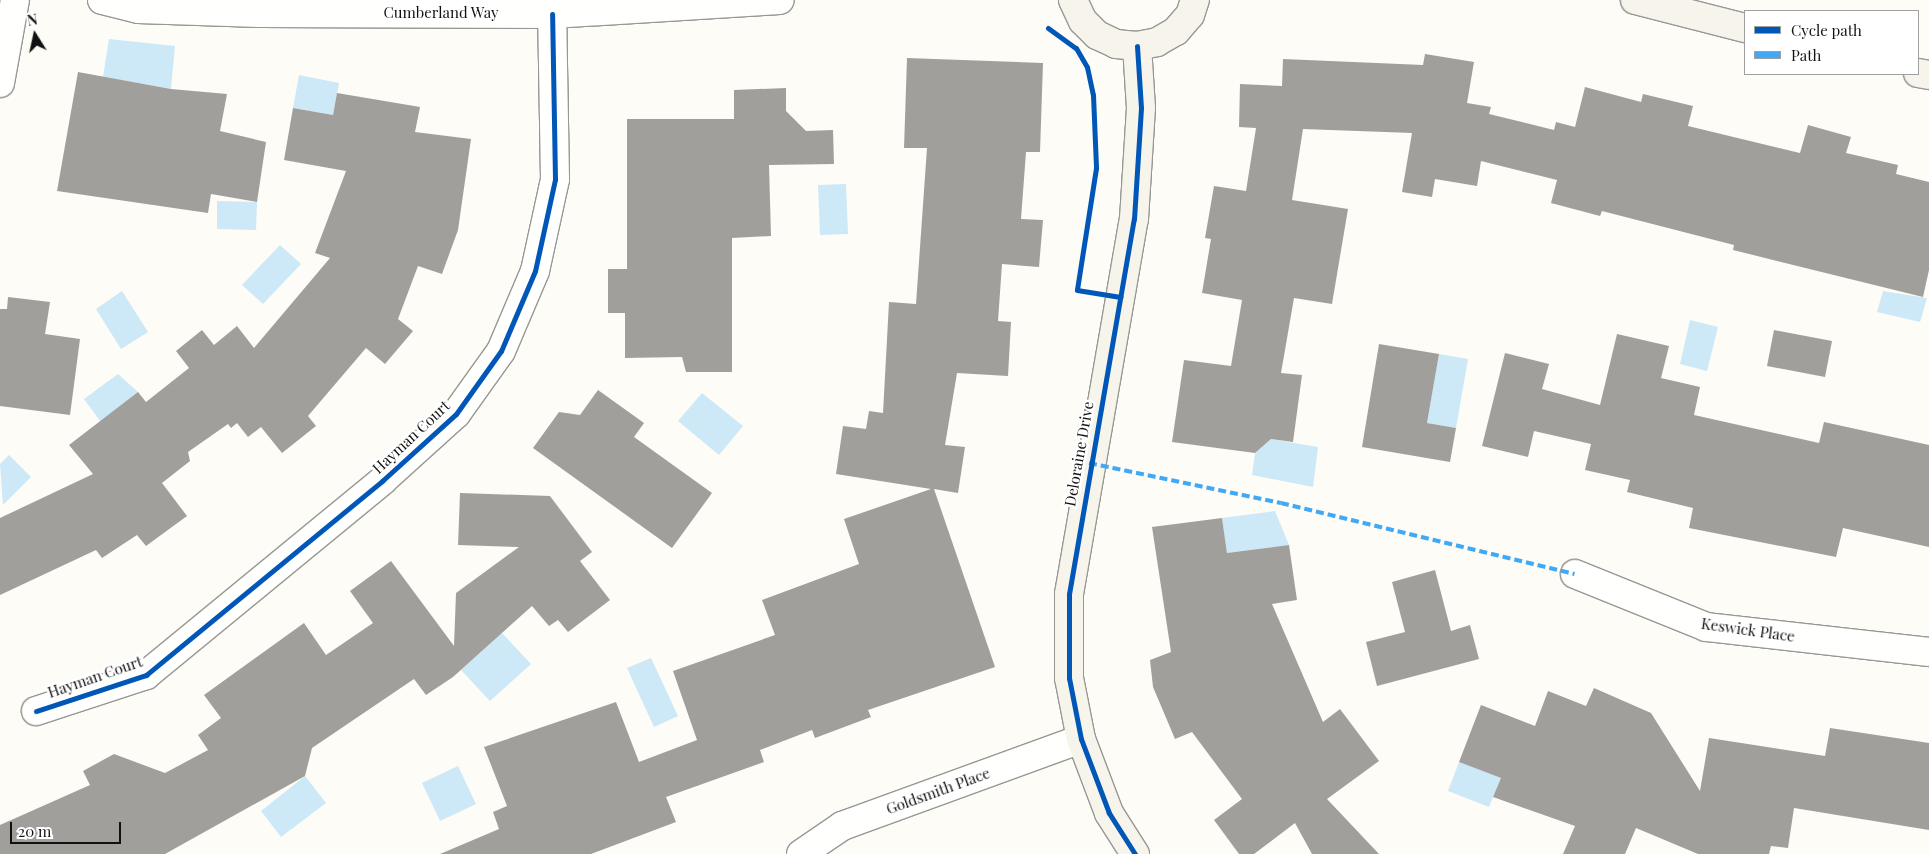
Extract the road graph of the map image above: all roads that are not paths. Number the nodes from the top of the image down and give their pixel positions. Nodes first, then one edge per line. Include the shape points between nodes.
1 (15, 0) edge
2 (102, 0) edge
3 (780, 0) edge
4 (1073, 0) edge
5 (1195, 0) edge
6 (1635, 0) edge
7 (552, 14) junction
8 (1744, 28) edge
9 (1137, 46) junction
10 (0, 83) edge
11 (1575, 574) dead end
12 (1929, 652) edge
13 (36, 711) dead end
14 (1081, 740) junction
15 (801, 854) edge
16 (1135, 854) edge

1 - 10 street
2 - 7 street, Cumberland Way via 138,9 250,13
3 - 7 street, Cumberland Way
4 - 9 street via 1082,21 1097,35 1116,44
5 - 9 street via 1190,15 1176,31 1157,42
6 - 8 street
7 - 13 street, Hayman Court via 556,179 535,271 501,351 456,414 382,481 146,675
9 - 14 street, Deloraine Drive via 1141,108 1134,218 1069,594 1069,678
11 - 12 street, Keswick Place via 1706,627
14 - 15 street, Goldsmith Place via 842,826
14 - 16 street, Deloraine Drive via 1109,812

